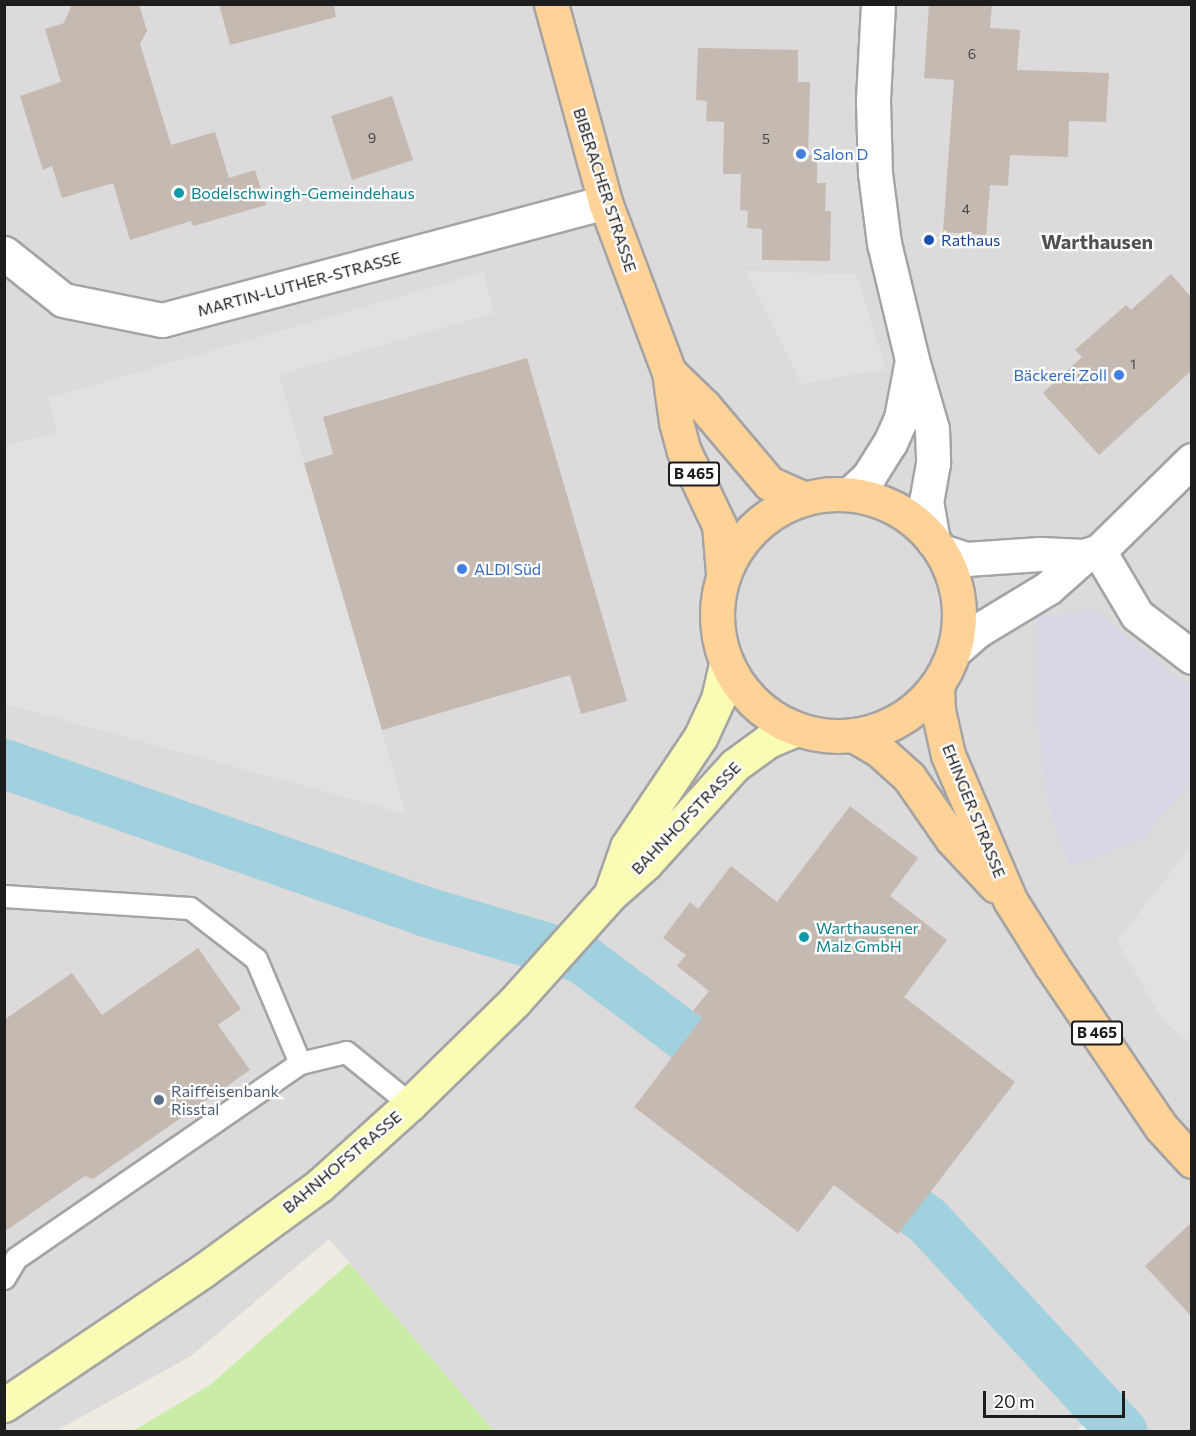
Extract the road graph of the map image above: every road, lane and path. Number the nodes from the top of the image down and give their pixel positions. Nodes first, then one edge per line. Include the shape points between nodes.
1 (551, 4) edge
2 (878, 4) edge
3 (605, 202) junction
4 (4, 253) edge
5 (912, 360) junction
6 (669, 372) junction
7 (1191, 460) edge
8 (850, 494) junction
9 (803, 498) junction
10 (937, 545) junction
11 (1092, 553) junction
12 (723, 573) junction
13 (955, 650) junction
14 (1191, 657) edge
15 (726, 664) junction
16 (937, 685) junction
17 (796, 729) junction
18 (853, 735) junction
19 (610, 895) junction
20 (4, 896) edge
21 (1010, 900) junction
22 (300, 1063) junction
23 (410, 1104) junction
24 (1191, 1161) edge
25 (4, 1278) edge
26 (7, 1395) edge

1 - 3 main road, BIBERACHER STRASSE / B 465
2 - 5 street via 873,101 875,173 884,243
3 - 4 street, MARTIN-LUTHER-STRASSE via 162,320 63,300
3 - 6 main road, BIBERACHER STRASSE / B 465
5 - 8 street via 901,418 890,443 869,476
5 - 10 street via 932,429 933,463 926,501
6 - 9 main road, BIBERACHER STRASSE / B 465 via 704,406 769,483
6 - 12 main road, BIBERACHER STRASSE / B 465 via 684,451 719,525
7 - 11 street
8 - 9 main road
8 - 10 main road via 897,508 922,527
9 - 12 main road via 756,525
10 - 11 street via 966,559
10 - 13 main road via 957,588 959,630
11 - 13 street via 1048,588 977,631
11 - 14 street via 1137,615
12 - 15 main road via 716,603 717,634
13 - 16 main road
15 - 17 main road via 743,692 767,714
15 - 19 main road, BAHNHOFSTRASSE via 718,699 701,736 627,847
16 - 18 main road via 900,718
16 - 21 main road, EHINGER STRASSE / B 465 via 948,755
17 - 18 main road via 824,736
17 - 19 main road, BAHNHOFSTRASSE via 768,741 735,765 646,863
18 - 21 main road, EHINGER STRASSE / B 465 via 879,750 909,777 952,839
19 - 23 main road, BAHNHOFSTRASSE via 514,1001
20 - 22 lane via 190,908 256,959
21 - 24 main road, EHINGER STRASSE / B 465 via 1161,1127
22 - 23 lane via 346,1052
22 - 25 lane via 16,1258
23 - 26 main road, BAHNHOFSTRASSE via 312,1191 204,1270

